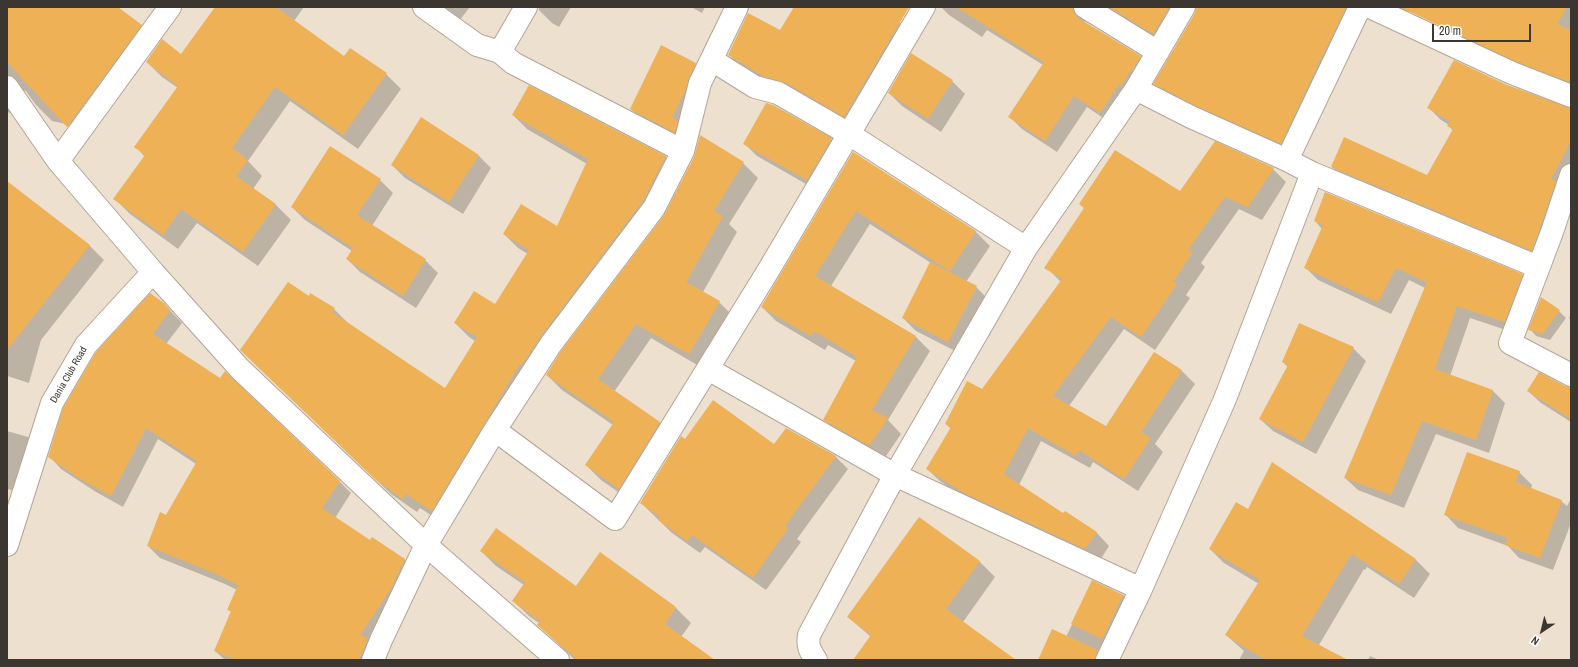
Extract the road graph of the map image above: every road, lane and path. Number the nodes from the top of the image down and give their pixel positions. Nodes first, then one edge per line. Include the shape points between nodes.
1 (170, 7) edge
2 (424, 7) edge
3 (526, 7) edge
4 (737, 7) edge
5 (924, 7) edge
6 (1085, 7) edge
7 (1184, 7) edge
8 (1360, 7) edge
9 (1370, 7) edge
10 (500, 52) junction
11 (1158, 52) junction
12 (712, 60) junction
13 (7, 87) edge
14 (1136, 88) junction
15 (1571, 96) edge
16 (849, 134) junction
17 (683, 151) junction
18 (1288, 160) junction
19 (58, 161) junction
20 (1312, 173) junction
21 (1571, 175) edge
22 (1026, 248) junction
23 (1538, 267) junction
24 (153, 272) junction
25 (708, 369) junction
26 (1571, 374) edge
27 (495, 430) junction
28 (895, 475) junction
29 (7, 545) edge
30 (426, 545) junction
31 (1141, 589) junction
32 (373, 660) edge
33 (558, 660) edge
34 (816, 660) edge
35 (1107, 660) edge

1 - 19 street
2 - 10 street via 477,45
3 - 10 street
4 - 12 street
5 - 16 street
6 - 11 street
7 - 11 street
8 - 18 street
9 - 15 street via 1512,73
10 - 17 street via 513,63
11 - 14 street
12 - 16 street via 755,87 778,93
12 - 17 street via 700,83
13 - 19 street
14 - 18 street via 1191,117
14 - 22 street
16 - 22 street
16 - 25 street
17 - 27 street via 654,208 551,344
18 - 20 street
19 - 24 street
20 - 23 street
20 - 31 street via 1225,399
21 - 23 street
22 - 28 street
23 - 26 street via 1510,343
24 - 29 street, Dania Club Road via 86,345 52,402
24 - 30 street via 240,369
25 - 27 street via 615,519
25 - 28 street
27 - 30 street
28 - 31 street
28 - 34 street via 809,635 807,642
30 - 32 street
30 - 33 street
31 - 35 street

